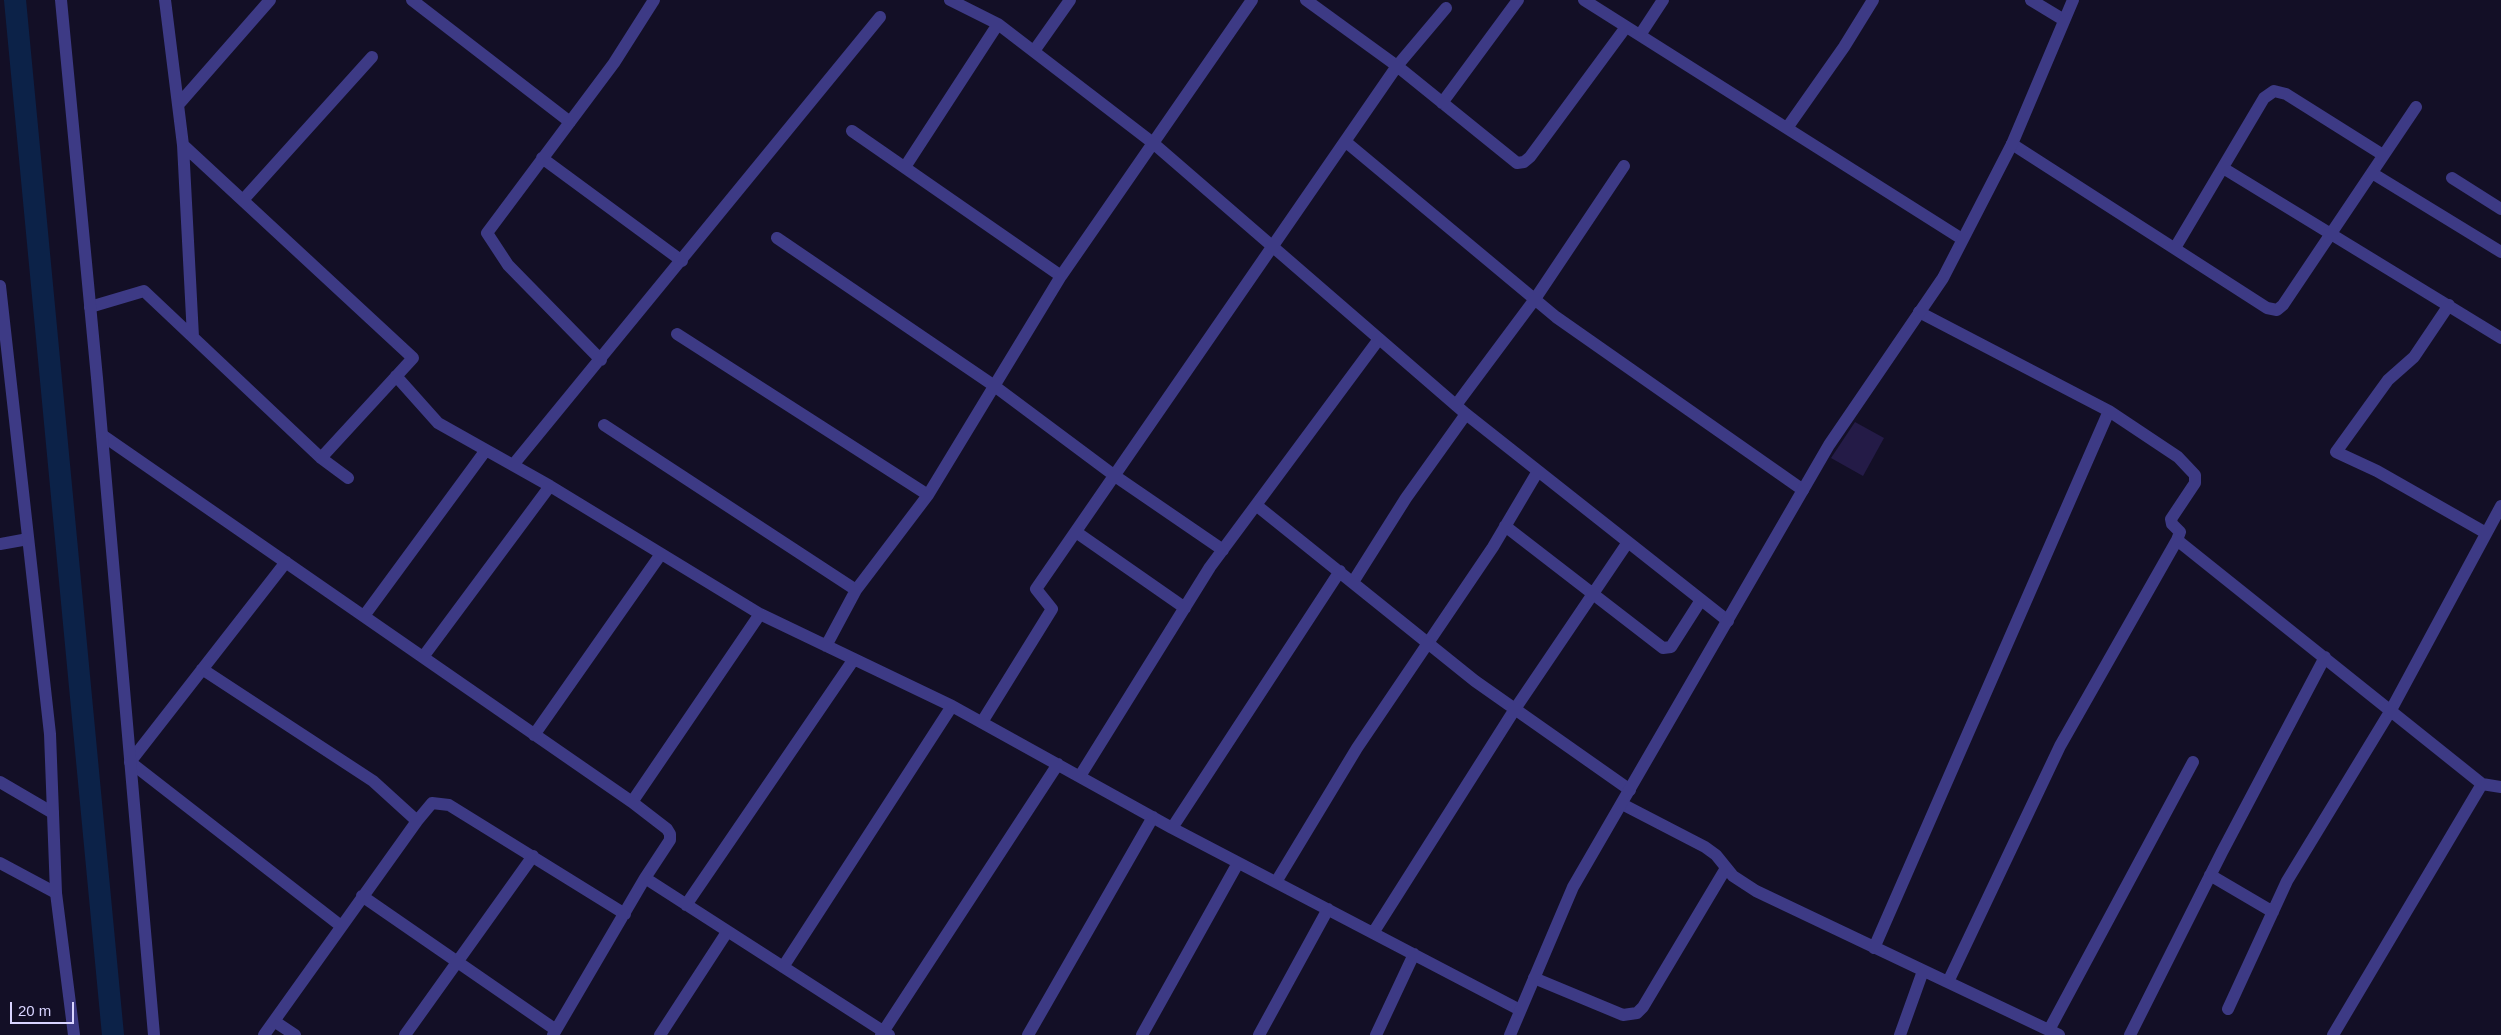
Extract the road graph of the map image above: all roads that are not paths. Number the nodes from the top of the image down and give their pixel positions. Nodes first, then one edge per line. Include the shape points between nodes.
1 (60, 0) edge
2 (165, 0) edge
3 (270, 0) edge
4 (412, 0) edge
5 (654, 0) edge
6 (950, 0) edge
7 (1070, 0) edge
8 (1252, 0) edge
9 (1306, 0) edge
10 (1518, 0) edge
11 (1584, 0) edge
12 (1662, 0) edge
13 (1873, 0) edge
14 (2032, 0) edge
15 (2073, 0) edge
16 (1446, 8) dead end
17 (880, 17) dead end
18 (2064, 20) junction
19 (998, 24) junction
20 (1626, 28) junction
21 (1640, 35) junction
22 (1034, 51) junction
23 (372, 57) dead end
24 (1396, 66) junction
25 (1442, 103) junction
26 (178, 105) junction
27 (2416, 107) dead end
28 (570, 122) junction
29 (1787, 128) junction
30 (852, 131) dead end
31 (1346, 142) junction
32 (1153, 143) junction
33 (2012, 144) junction
34 (182, 145) junction
35 (2384, 155) junction
36 (542, 158) junction
37 (1624, 166) dead end
38 (904, 167) junction
39 (2223, 168) junction
40 (2372, 173) junction
41 (2452, 178) dead end
42 (243, 200) junction
43 (2501, 209) edge
44 (2331, 235) junction
45 (777, 238) dead end
46 (1962, 239) junction
47 (1274, 247) junction
48 (2175, 248) junction
49 (2501, 252) edge
50 (682, 261) junction
51 (1061, 276) junction
52 (0, 286) edge
53 (1535, 299) junction
54 (2449, 305) junction
55 (90, 307) junction
56 (1919, 312) junction
57 (676, 334) dead end
58 (193, 337) junction
59 (2501, 338) edge
60 (1379, 339) junction
61 (3, 349) edge
62 (601, 360) junction
63 (396, 376) junction
64 (993, 385) junction
65 (1461, 410) junction
66 (2109, 411) junction
67 (604, 425) dead end
68 (102, 435) junction
69 (486, 450) junction
70 (321, 458) junction
71 (513, 465) junction
72 (1538, 471) junction
73 (1115, 476) junction
74 (348, 478) dead end
75 (550, 486) junction
76 (1803, 490) junction
77 (928, 494) junction
78 (1256, 506) junction
79 (2501, 506) edge
80 (1505, 526) junction
81 (1076, 532) junction
82 (2486, 533) junction
83 (28, 539) junction
84 (2177, 540) junction
85 (1628, 542) junction
86 (0, 544) edge
87 (1223, 550) junction
88 (661, 554) junction
89 (286, 562) junction
90 (1340, 571) junction
91 (1353, 582) junction
92 (856, 590) junction
93 (1592, 595) junction
94 (1701, 600) junction
95 (1185, 608) junction
96 (760, 614) junction
97 (364, 616) junction
98 (1728, 621) junction
99 (1428, 643) junction
100 (826, 646) junction
101 (423, 657) junction
102 (2325, 657) junction
103 (854, 659) junction
104 (202, 669) junction
105 (952, 706) junction
106 (1515, 709) junction
107 (2391, 710) junction
108 (982, 722) junction
109 (534, 734) junction
110 (130, 762) junction
111 (2192, 762) dead end
112 (1058, 764) junction
113 (1080, 776) junction
114 (0, 782) edge
115 (2482, 784) junction
116 (2501, 787) edge
117 (1630, 790) junction
118 (632, 802) junction
119 (1622, 804) junction
120 (53, 813) junction
121 (1153, 817) junction
122 (417, 820) junction
123 (1172, 828) junction
124 (533, 856) junction
125 (0, 863) edge
126 (1238, 863) junction
127 (1726, 868) junction
128 (2210, 875) junction
129 (644, 878) junction
130 (1276, 882) junction
131 (56, 893) junction
132 (362, 896) junction
133 (686, 905) junction
134 (1328, 910) junction
135 (2273, 912) junction
136 (625, 914) junction
137 (341, 926) junction
138 (728, 932) junction
139 (1373, 933) junction
140 (1874, 948) junction
141 (1414, 954) junction
142 (456, 961) junction
143 (783, 968) junction
144 (1923, 971) junction
145 (1534, 978) junction
146 (1948, 982) junction
147 (2228, 1009) dead end
148 (1520, 1010) junction
149 (274, 1021) junction
150 (2044, 1031) edge
151 (555, 1033) edge
152 (666, 1033) edge
153 (884, 1034) edge
154 (74, 1035) edge
155 (154, 1035) edge
156 (264, 1035) edge
157 (296, 1035) edge
158 (405, 1035) edge
159 (1028, 1035) edge
160 (1142, 1035) edge
161 (1259, 1035) edge
162 (1376, 1035) edge
163 (1510, 1035) edge
164 (1900, 1035) edge
165 (2130, 1035) edge
166 (2333, 1035) edge

1 - 55 street
2 - 26 street
3 - 26 street
4 - 28 street
5 - 28 street via 614,63
6 - 19 street
7 - 22 street
8 - 32 street
9 - 24 street
10 - 25 street
11 - 20 street
12 - 21 street
13 - 29 street
14 - 18 street
15 - 18 street
16 - 24 street
17 - 50 street
18 - 33 street
19 - 22 street
19 - 38 street
20 - 21 street
20 - 25 street via 1524,162 1510,159
21 - 29 street
22 - 32 street
23 - 42 street
24 - 25 street
24 - 31 street
26 - 34 street
27 - 35 street
28 - 36 street
29 - 46 street
30 - 38 street
31 - 47 street
31 - 53 street
32 - 47 street
32 - 51 street
33 - 46 street
33 - 48 street
34 - 42 street
34 - 58 street
35 - 39 street via 2286,94 2274,91 2264,98
35 - 40 street
36 - 50 street
36 - 62 street via 487,233 508,265
37 - 53 street
38 - 51 street
39 - 44 street
39 - 48 street
40 - 44 street
40 - 49 street
41 - 43 street
42 - 63 street via 413,358
44 - 48 street via 2277,310 2267,308
44 - 54 street
45 - 64 street
46 - 56 street via 1943,278
47 - 60 street
47 - 73 street
50 - 62 street
51 - 64 street
52 - 61 street
53 - 65 street
53 - 76 street
54 - 59 street
54 - 82 street via 2414,357 2388,380 2336,452 2377,471
55 - 58 street via 144,291
55 - 68 street
56 - 66 street
56 - 76 street via 1829,445
57 - 77 street
58 - 70 street
60 - 65 street
60 - 78 street
61 - 83 street
62 - 71 street
63 - 69 street via 438,423
63 - 70 street
64 - 73 street
64 - 77 street
65 - 72 street
65 - 91 street
66 - 84 street via 2178,457 2195,475 2192,487 2171,519 2180,532
66 - 140 street
67 - 92 street
68 - 89 street
68 - 110 street
69 - 71 street
69 - 97 street
70 - 74 street
71 - 75 street
72 - 80 street
72 - 85 street
73 - 81 street
73 - 87 street
75 - 88 street
75 - 101 street
76 - 98 street
77 - 92 street
78 - 87 street
78 - 90 street
79 - 82 street
80 - 93 street
80 - 99 street
81 - 95 street
81 - 108 street via 1036,589 1052,609
82 - 107 street
83 - 86 street
83 - 120 street via 50,734
84 - 102 street
84 - 146 street via 2060,746
85 - 93 street
85 - 94 street
87 - 95 street
88 - 96 street
88 - 109 street
89 - 97 street
89 - 104 street
90 - 91 street
90 - 123 street
91 - 99 street
92 - 100 street
93 - 94 street via 1667,649
93 - 106 street
94 - 98 street
95 - 113 street
96 - 100 street
96 - 118 street
97 - 101 street
98 - 117 street
99 - 106 street
99 - 130 street via 1357,748
100 - 103 street
101 - 109 street
102 - 107 street
102 - 128 street
103 - 105 street
103 - 133 street
104 - 110 street
104 - 122 street via 372,781
105 - 108 street
105 - 143 street
106 - 117 street
106 - 139 street
107 - 115 street
107 - 135 street via 2319,826
108 - 112 street
109 - 118 street
110 - 137 street
110 - 155 street
111 - 150 street
112 - 113 street
112 - 153 street
113 - 121 street
114 - 120 street
115 - 116 street
115 - 166 street
117 - 119 street
118 - 129 street via 670,834 670,840
119 - 127 street via 1705,847 1716,854
119 - 145 street via 1573,886
120 - 131 street
121 - 123 street
121 - 159 street
122 - 124 street via 432,803 449,805
122 - 132 street
123 - 126 street
124 - 136 street
124 - 142 street
125 - 131 street
126 - 130 street
126 - 160 street
127 - 140 street via 1756,891
127 - 145 street via 1637,1013 1623,1015
128 - 135 street
128 - 165 street
129 - 133 street
129 - 136 street
130 - 134 street
131 - 154 street
132 - 137 street
132 - 142 street
133 - 138 street
134 - 139 street
134 - 161 street
135 - 147 street
136 - 151 street
137 - 149 street
138 - 143 street
138 - 152 street
139 - 141 street
140 - 144 street
141 - 148 street
141 - 162 street
142 - 151 street
142 - 158 street
143 - 153 street
144 - 146 street
144 - 164 street
145 - 148 street
146 - 150 street
148 - 163 street
149 - 156 street
149 - 157 street

